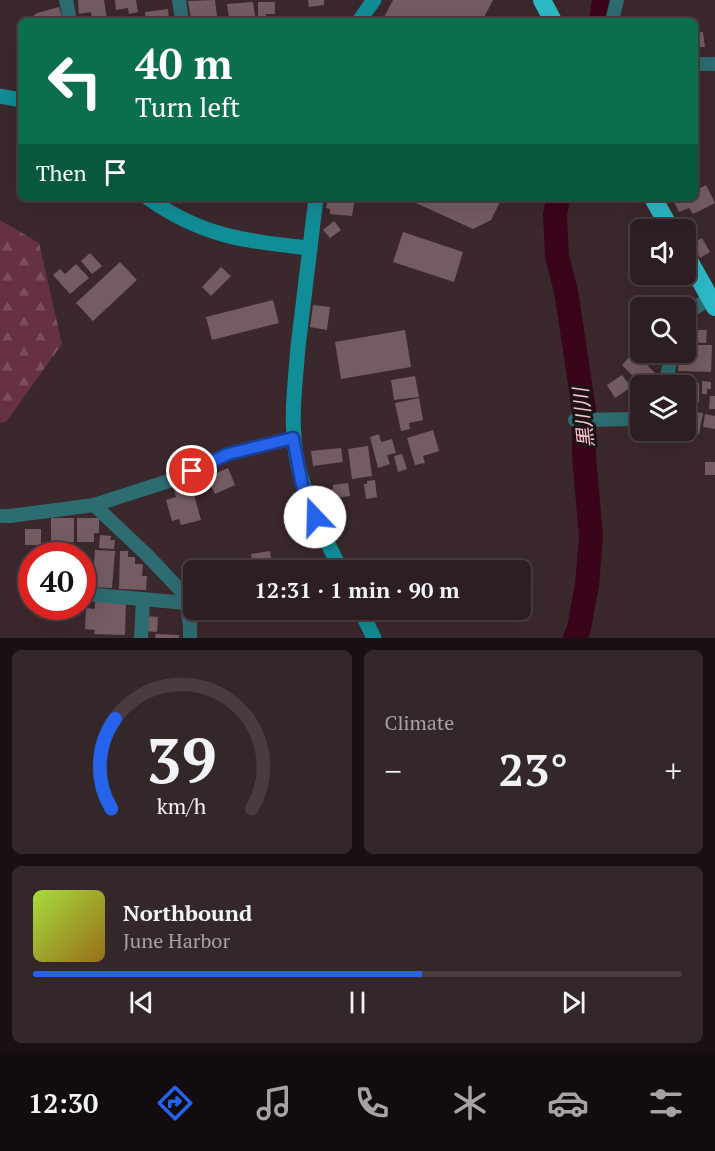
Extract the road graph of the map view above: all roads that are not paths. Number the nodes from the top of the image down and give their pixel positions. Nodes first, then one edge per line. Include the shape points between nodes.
1 (66, 0) edge
2 (179, 0) edge
3 (374, 0) edge
4 (542, 0) edge
5 (617, 0) edge
6 (69, 18) edge
7 (182, 18) edge
8 (361, 18) edge
9 (552, 18) edge
10 (613, 18) edge
11 (698, 64) edge
12 (715, 64) edge
13 (0, 96) edge
14 (18, 99) edge
15 (152, 201) edge
16 (316, 201) edge
17 (655, 201) edge
18 (665, 219) edge
19 (310, 248) junction
20 (696, 272) edge
21 (713, 302) edge
22 (696, 310) edge
23 (630, 419) edge
24 (575, 420) dead end
25 (293, 438) junction
26 (94, 505) junction
27 (0, 516) edge
28 (336, 560) edge
29 (183, 593) edge
30 (96, 595) dead end
31 (143, 599) junction
32 (183, 603) edge
33 (188, 620) edge
34 (365, 620) edge
35 (141, 638) edge
36 (189, 638) edge
37 (374, 638) edge

1 - 6 street
2 - 7 street
3 - 8 street
4 - 9 highway
5 - 10 street
11 - 12 street
13 - 14 street
15 - 19 street via 215,233
16 - 19 street
17 - 18 highway
19 - 25 street via 292,413
20 - 21 highway
21 - 22 street
23 - 24 street
25 - 26 street via 228,454 175,479
25 - 28 street via 302,485
26 - 27 street
26 - 29 street
30 - 31 street
31 - 32 street
31 - 35 street
33 - 36 street
34 - 37 street

